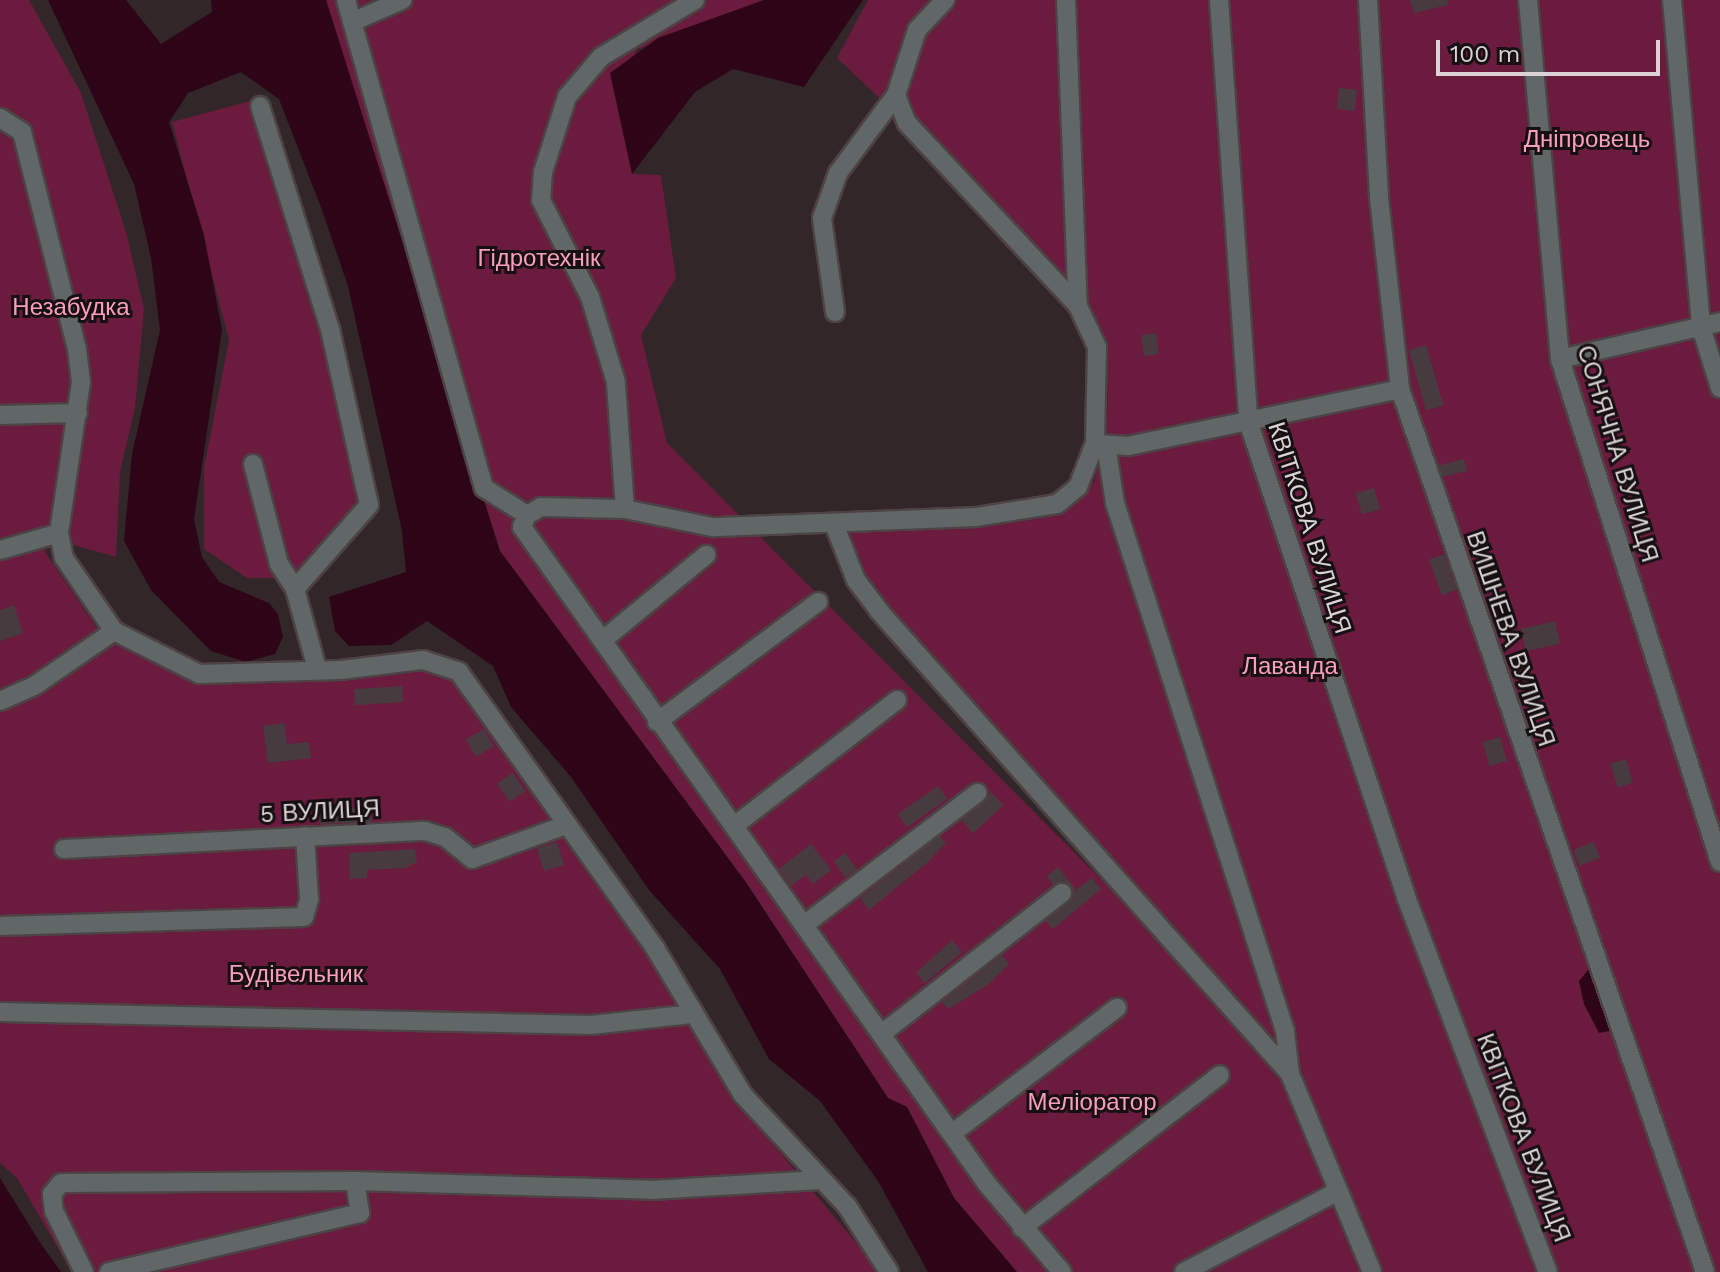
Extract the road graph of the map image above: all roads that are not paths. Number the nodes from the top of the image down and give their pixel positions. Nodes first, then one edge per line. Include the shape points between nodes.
1 (346, 0) edge
2 (402, 0) edge
3 (695, 0) edge
4 (945, 0) edge
5 (1066, 0) edge
6 (1219, 0) edge
7 (1368, 0) edge
8 (1528, 0) edge
9 (1672, 0) edge
10 (352, 22) junction
11 (896, 95) junction
12 (260, 106) dead end
13 (1, 113) edge
14 (1078, 306) junction
15 (835, 312) dead end
16 (1720, 322) edge
17 (1701, 327) junction
18 (1560, 359) junction
19 (1720, 388) edge
20 (1400, 389) junction
21 (78, 413) junction
22 (0, 415) edge
23 (1249, 424) junction
24 (1101, 444) junction
25 (253, 464) dead end
26 (625, 509) junction
27 (527, 515) junction
28 (834, 524) junction
29 (59, 533) junction
30 (0, 550) edge
31 (706, 555) dead end
32 (295, 589) junction
33 (818, 602) dead end
34 (114, 631) junction
35 (603, 640) junction
36 (317, 669) junction
37 (897, 700) dead end
38 (0, 701) edge
39 (657, 722) junction
40 (977, 793) dead end
41 (563, 826) junction
42 (734, 826) junction
43 (305, 836) junction
44 (64, 849) dead end
45 (1720, 862) edge
46 (1062, 893) dead end
47 (804, 925) junction
48 (0, 926) edge
49 (1117, 1008) dead end
50 (0, 1012) edge
51 (693, 1014) junction
52 (884, 1032) junction
53 (1290, 1074) junction
54 (1220, 1075) dead end
55 (954, 1132) junction
56 (819, 1180) junction
57 (355, 1181) junction
58 (1338, 1191) junction
59 (1022, 1228) junction
60 (84, 1272) edge
61 (109, 1272) edge
62 (889, 1272) edge
63 (1062, 1272) edge
64 (1184, 1272) edge
65 (1372, 1272) edge
66 (1548, 1272) edge
67 (1705, 1272) edge

1 - 10 street
2 - 10 street
3 - 26 street via 601,57 567,97 543,172 541,200 590,297 616,382
4 - 11 street via 917,30
5 - 14 street
6 - 23 street, КВІТКОВА ВУЛИЦЯ
7 - 20 street, ВИШНЕВА ВУЛИЦЯ via 1379,198
8 - 18 street, СОНЯЧНА ВУЛИЦЯ
9 - 17 street
10 - 27 street via 484,488
11 - 14 street via 907,123
11 - 15 street via 838,173 822,218
12 - 32 street via 330,329 369,505
13 - 21 street via 22,132 73,333 81,382
14 - 24 street via 1097,347
16 - 17 street
17 - 18 street
17 - 19 street
18 - 45 street, СОНЯЧНА ВУЛИЦЯ
20 - 23 street
20 - 67 street, ВИШНЕВА ВУЛИЦЯ
21 - 22 street
21 - 29 street
23 - 24 street
23 - 66 street, КВІТКОВА ВУЛИЦЯ via 1406,897
24 - 28 street via 1078,487 1057,504 977,517
24 - 53 street via 1115,503 1285,1031
25 - 32 street via 279,564
26 - 27 street via 541,507
26 - 28 street via 712,527
27 - 35 street via 522,527 528,539
28 - 53 street via 856,580 879,611
29 - 30 street
29 - 34 street via 64,558
31 - 35 street
32 - 36 street
33 - 39 street
34 - 36 street via 199,674
34 - 38 street via 34,686
35 - 39 street
36 - 41 street via 423,660 459,672
37 - 42 street
39 - 42 street
40 - 47 street
41 - 43 street, 5 ВУЛИЦЯ via 472,859 445,837 425,831
41 - 51 street via 655,948
42 - 47 street
43 - 44 street, 5 ВУЛИЦЯ
43 - 48 street via 309,899 304,917
46 - 52 street
47 - 52 street
49 - 55 street
50 - 51 street via 591,1025
51 - 56 street via 743,1095
52 - 55 street
53 - 58 street
54 - 59 street
55 - 59 street
56 - 57 street via 652,1190
56 - 62 street via 847,1206
57 - 60 street via 61,1183 52,1194 54,1211
57 - 61 street via 360,1213
58 - 64 street
58 - 65 street
59 - 63 street

